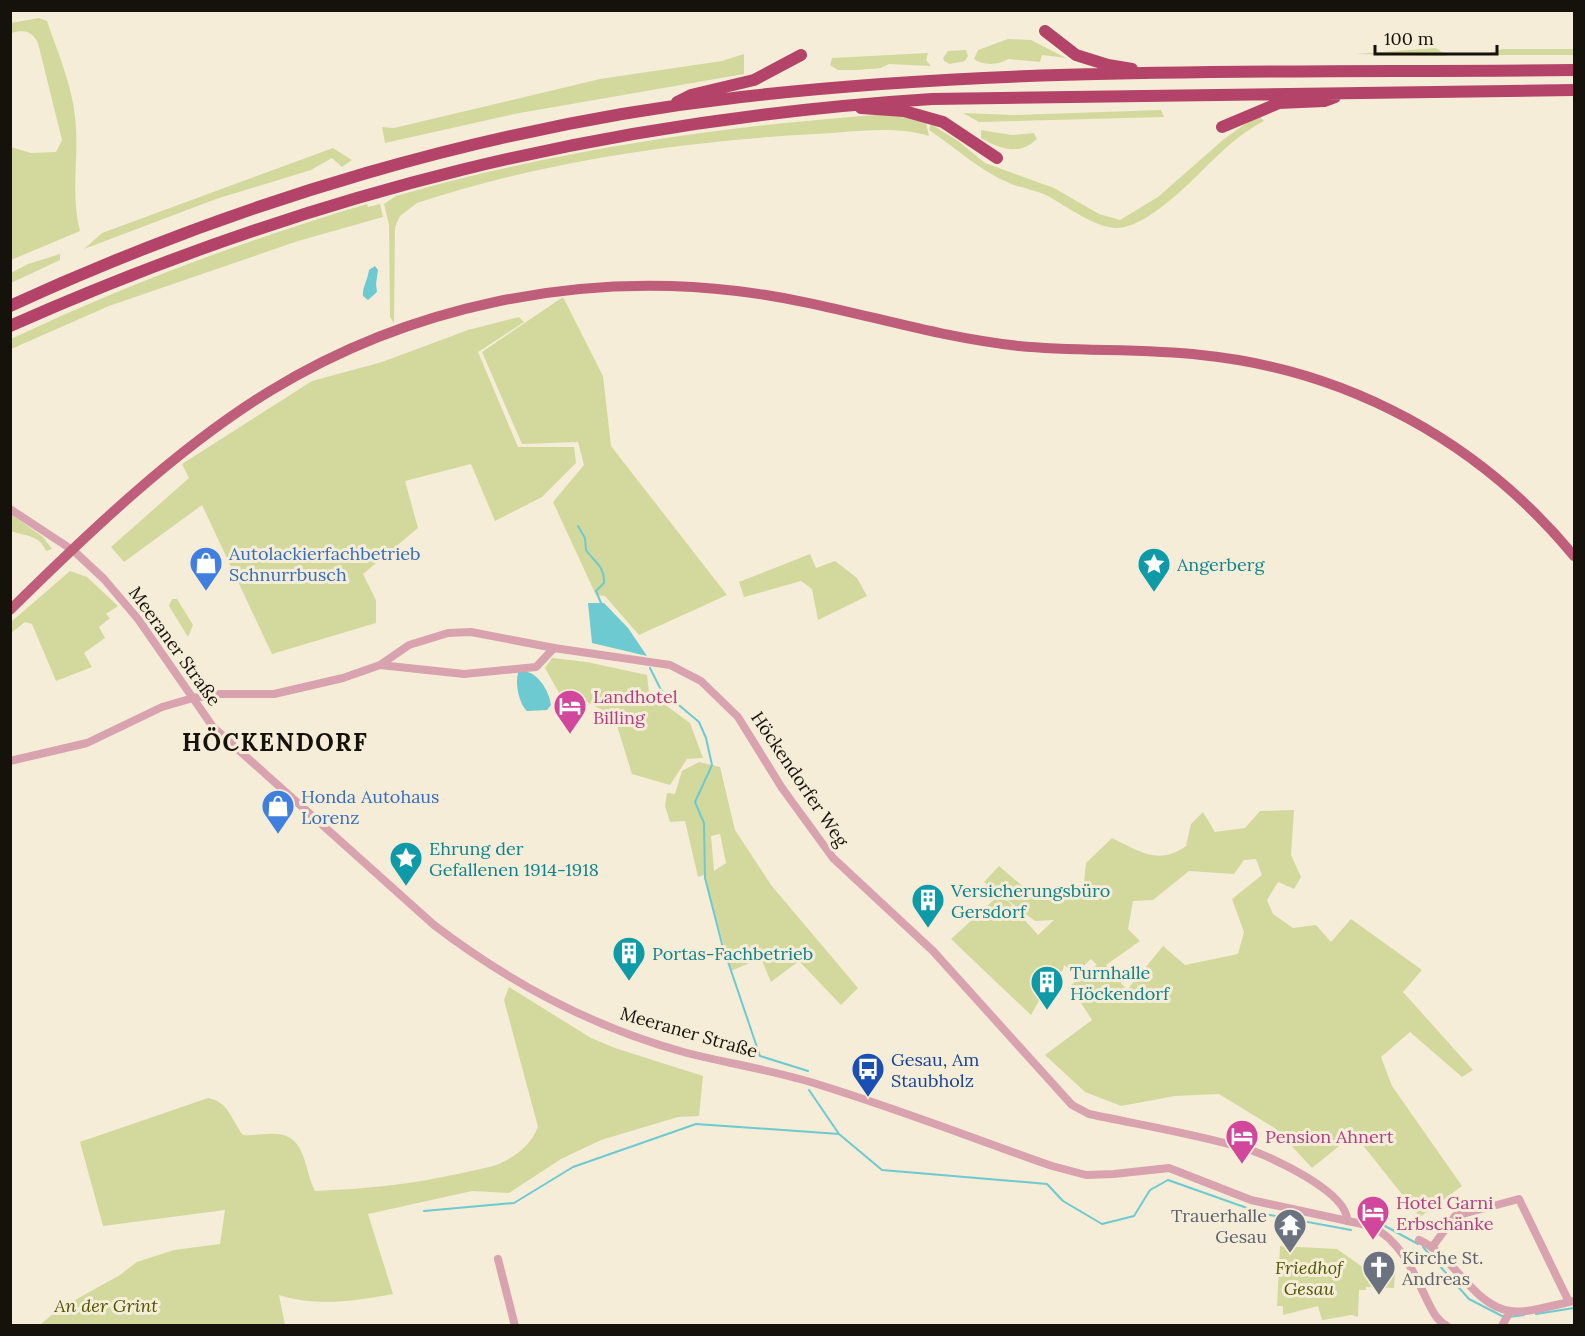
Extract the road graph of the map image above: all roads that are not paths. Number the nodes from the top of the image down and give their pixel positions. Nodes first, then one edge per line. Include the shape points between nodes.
1 (1045, 31) dead end
2 (801, 55) dead end
3 (1575, 70) edge
4 (1169, 74) junction
5 (1575, 90) edge
6 (1348, 93) junction
7 (845, 105) junction
8 (668, 107) junction
9 (1222, 126) dead end
10 (997, 158) dead end
11 (10, 306) edge
12 (10, 327) edge
13 (10, 509) edge
14 (74, 551) junction
15 (1575, 556) edge
16 (10, 610) edge
17 (554, 648) junction
18 (380, 665) junction
19 (193, 698) junction
20 (10, 761) edge
21 (1347, 1221) junction
22 (1419, 1240) dead end
23 (1433, 1246) junction
24 (498, 1259) dead end
25 (1572, 1302) edge
26 (1506, 1318) edge
27 (1441, 1325) edge
28 (515, 1326) edge

1 - 4 highway via 1076,55 1107,65
2 - 8 highway via 754,80 691,95
3 - 4 highway
4 - 8 highway via 914,81
5 - 6 highway
6 - 7 highway via 1049,95
6 - 9 highway via 1324,101 1279,103
7 - 10 highway via 878,112 913,113 943,122
7 - 12 highway via 722,118 608,136 394,185 156,264
8 - 11 highway via 542,130 366,174 222,220
13 - 14 street, Meeraner Straße
14 - 15 main road via 176,459 238,412 320,364 408,327 498,300 555,291 656,285 741,291 984,342 1246,360 1304,375 1353,391 1419,423 1490,471 1534,510
14 - 16 main road
14 - 19 street, Meeraner Straße via 128,605
17 - 18 street, Höckendorfer Weg via 471,632 448,633 409,645
17 - 18 street via 536,668 464,674
17 - 21 street, Höckendorfer Weg via 670,665 701,681 738,717 832,858 933,951 1072,1105 1089,1114 1248,1149 1290,1167 1336,1198 1347,1211
18 - 19 street, Höckendorfer Weg via 274,694
19 - 20 street, Höckendorfer Weg via 162,707 87,743
19 - 21 street, Meeraner Straße via 213,727 434,925 502,974 584,1016 687,1053 818,1084 1052,1166 1086,1174 1169,1168 1251,1200
21 - 27 street, Meeraner Straße via 1371,1226 1397,1244
22 - 23 street
23 - 25 street via 1455,1216 1519,1199
23 - 26 street
24 - 28 street
25 - 26 street

